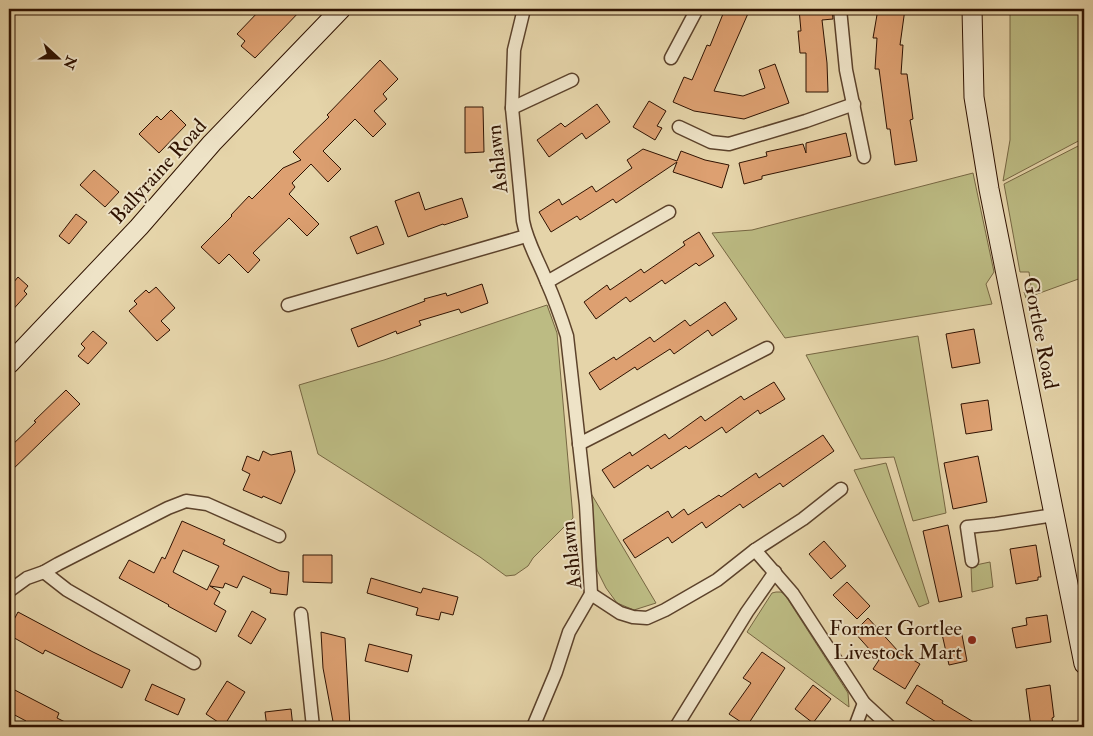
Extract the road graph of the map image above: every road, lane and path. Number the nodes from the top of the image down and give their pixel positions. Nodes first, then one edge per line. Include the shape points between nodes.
1 (341, 9) edge
2 (524, 9) edge
3 (697, 9) edge
4 (840, 9) edge
5 (972, 9) edge
6 (671, 58) dead end
7 (572, 80) dead end
8 (854, 104) junction
9 (512, 108) junction
10 (679, 127) dead end
11 (864, 157) dead end
12 (669, 212) dead end
13 (526, 236) junction
14 (547, 282) junction
15 (288, 305) dead end
16 (767, 348) dead end
17 (9, 364) edge
18 (579, 444) junction
19 (841, 489) dead end
20 (1054, 514) junction
21 (279, 536) dead end
22 (755, 550) junction
23 (972, 560) dead end
24 (44, 572) junction
25 (776, 572) junction
26 (9, 591) edge
27 (591, 594) junction
28 (1078, 604) edge
29 (301, 614) dead end
30 (194, 663) dead end
31 (1084, 664) edge
32 (864, 704) junction
33 (313, 727) edge
34 (533, 727) edge
35 (676, 727) edge
36 (855, 727) edge
37 (890, 727) edge

1 - 17 street, Ballyraine Road via 212,143 139,227
2 - 9 street, Ashlawn via 514,50
3 - 6 street
4 - 8 street via 846,70
5 - 20 street, Gortlee Road via 974,97 989,189
7 - 9 street, Ashlawn
8 - 10 street via 729,144 711,142
8 - 11 street
9 - 13 street, Ashlawn
12 - 14 street
13 - 14 street, Ashlawn
13 - 15 street
14 - 18 street, Ashlawn via 567,336
16 - 18 street
18 - 27 street, Ashlawn
19 - 22 street, Ashlawn
20 - 23 street via 967,527
20 - 28 street, Gortlee Road
21 - 24 street via 207,504 186,501
22 - 25 street
22 - 27 street, Ashlawn via 717,580 647,618 620,613
24 - 26 street via 27,578
24 - 30 street via 67,590
25 - 32 street
25 - 35 street via 747,612
27 - 34 street via 569,632
28 - 31 street, Gortlee Road
29 - 33 street
32 - 36 street
32 - 37 street

